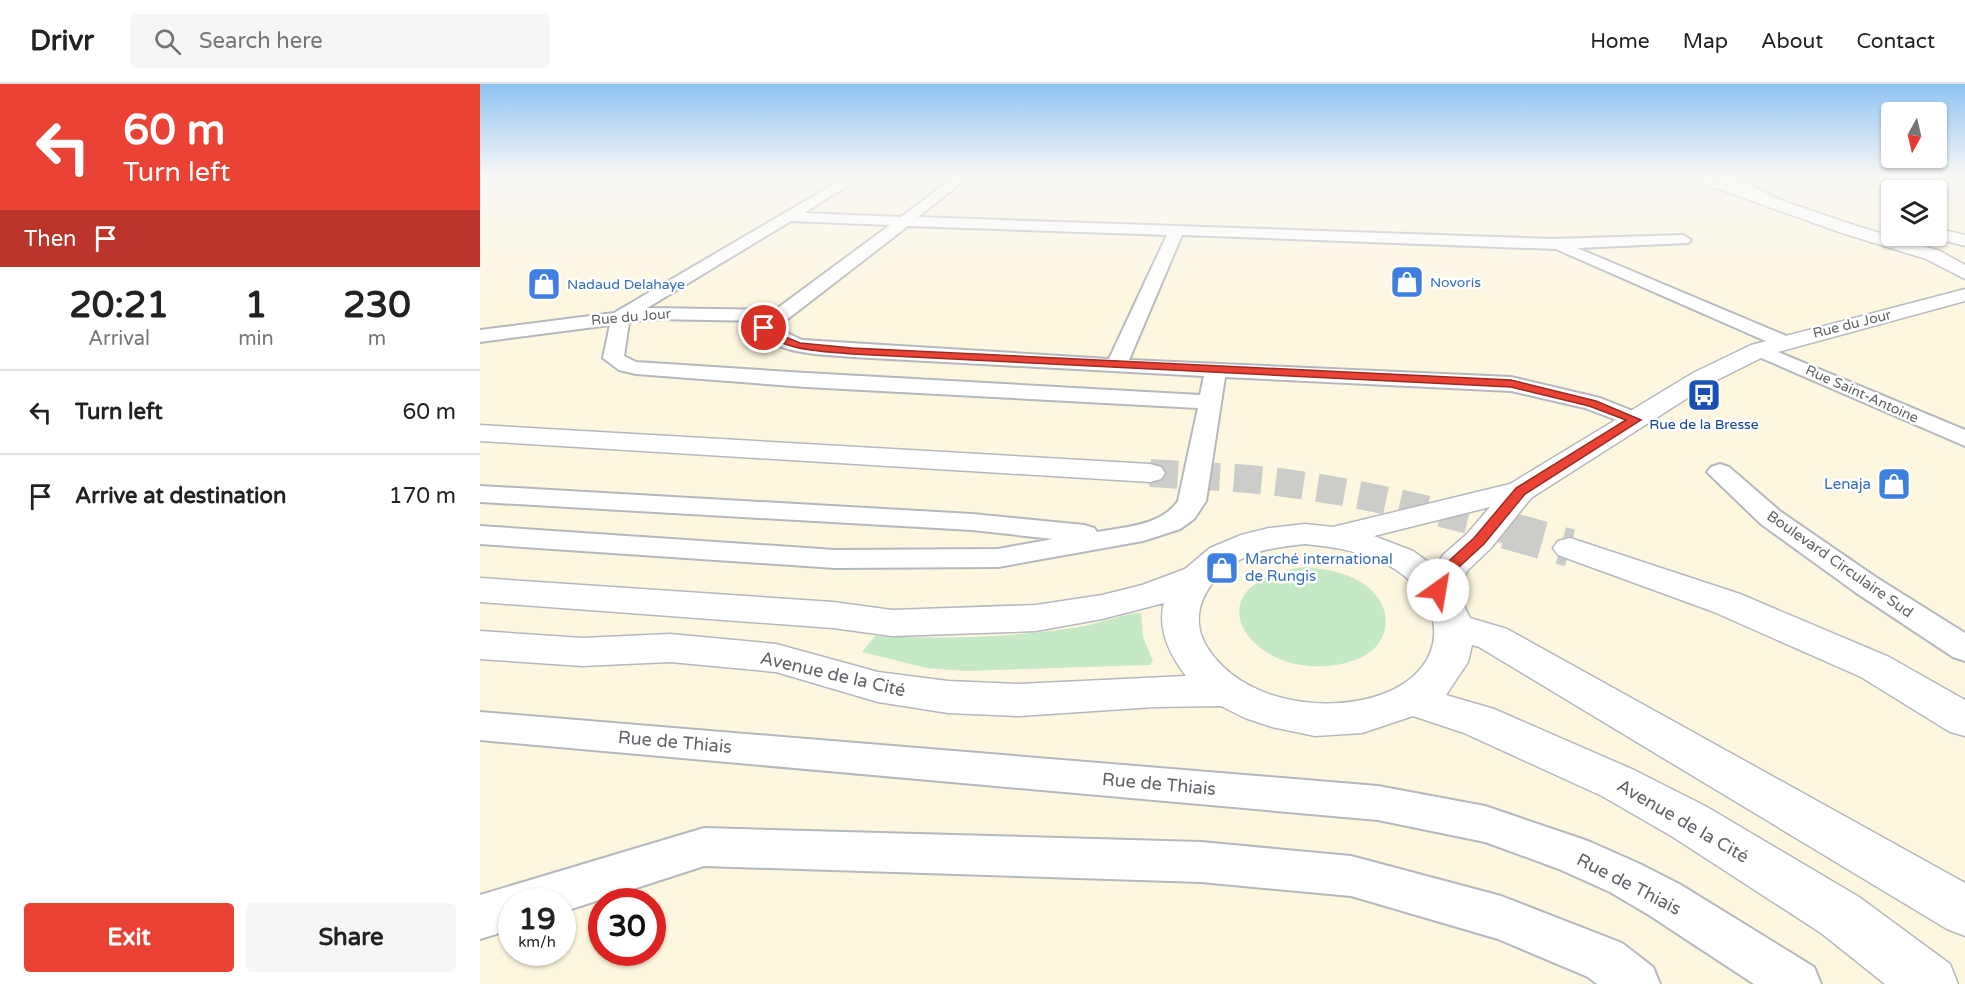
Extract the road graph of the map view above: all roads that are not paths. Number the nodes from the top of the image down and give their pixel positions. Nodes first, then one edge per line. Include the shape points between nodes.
1 (785, 219) edge
2 (867, 219) edge
3 (1829, 219) edge
4 (906, 220) junction
5 (1177, 229) junction
6 (1947, 236) edge
7 (1683, 240) dead end
8 (1965, 241) edge
9 (1553, 244) junction
10 (1964, 267) edge
11 (1965, 295) edge
12 (621, 316) junction
13 (782, 316) junction
14 (480, 336) edge
15 (1784, 342) junction
16 (1751, 353) junction
17 (1116, 366) junction
18 (1216, 369) junction
19 (1210, 402) junction
20 (1635, 420) junction
21 (480, 433) edge
22 (1965, 439) edge
23 (1720, 472) dead end
24 (1150, 473) tunnel mouth
25 (1520, 491) junction
26 (480, 494) edge
27 (480, 535) edge
28 (1339, 537) junction
29 (1122, 538) junction
30 (1570, 548) tunnel mouth
31 (1195, 578) junction
32 (480, 590) edge
33 (1446, 608) junction
34 (480, 645) edge
35 (1965, 649) edge
36 (1228, 691) junction
37 (1412, 700) junction
38 (1965, 720) edge
39 (480, 726) edge
40 (574, 888) edge
41 (498, 911) edge
42 (1965, 911) edge
43 (480, 917) edge
44 (1636, 984) edge
45 (1797, 984) edge
46 (1930, 984) edge

1 - 12 lane
2 - 4 lane
3 - 10 street
4 - 5 lane
4 - 13 lane
5 - 9 lane
5 - 17 lane
6 - 8 street
7 - 9 lane
9 - 15 lane
11 - 15 street, Rue du Jour
12 - 13 lane, Rue du Jour via 681,312
12 - 14 lane, Rue du Jour
12 - 19 lane via 613,358 636,368
13 - 17 lane via 764,328 798,346
15 - 16 street, Rue du Jour
16 - 20 street, Rue du Jour
16 - 22 lane, Rue Saint-Antoine
17 - 18 lane
18 - 19 lane
18 - 20 lane via 1511,384 1592,403
19 - 29 lane via 1192,501 1170,523
20 - 25 street, Rue du Jour
21 - 24 street
23 - 35 lane, Boulevard Circulaire Sud via 1771,518
25 - 28 street
25 - 33 street via 1479,541 1455,563
26 - 29 lane via 972,522
27 - 29 lane via 835,559 998,558
28 - 31 street via 1305,534 1241,545
28 - 33 street via 1378,547 1412,565
30 - 38 street via 1728,603 1875,667
31 - 32 street via 1151,595 1036,618 904,622
31 - 36 street via 1184,599 1180,623 1187,647 1203,670
33 - 37 street via 1452,654 1438,679
33 - 42 street
34 - 36 street, Avenue de la Cité via 582,652 670,648 776,658 878,687 948,697 1019,700
36 - 37 street via 1271,711 1320,720 1370,716
37 - 46 street, Avenue de la Cité via 1489,726 1628,788 1840,915
39 - 45 lane, Rue de Thiais via 1389,805 1485,824 1573,855 1665,900
40 - 44 lane via 704,847 1201,862 1352,876 1467,908 1605,960
41 - 43 lane

